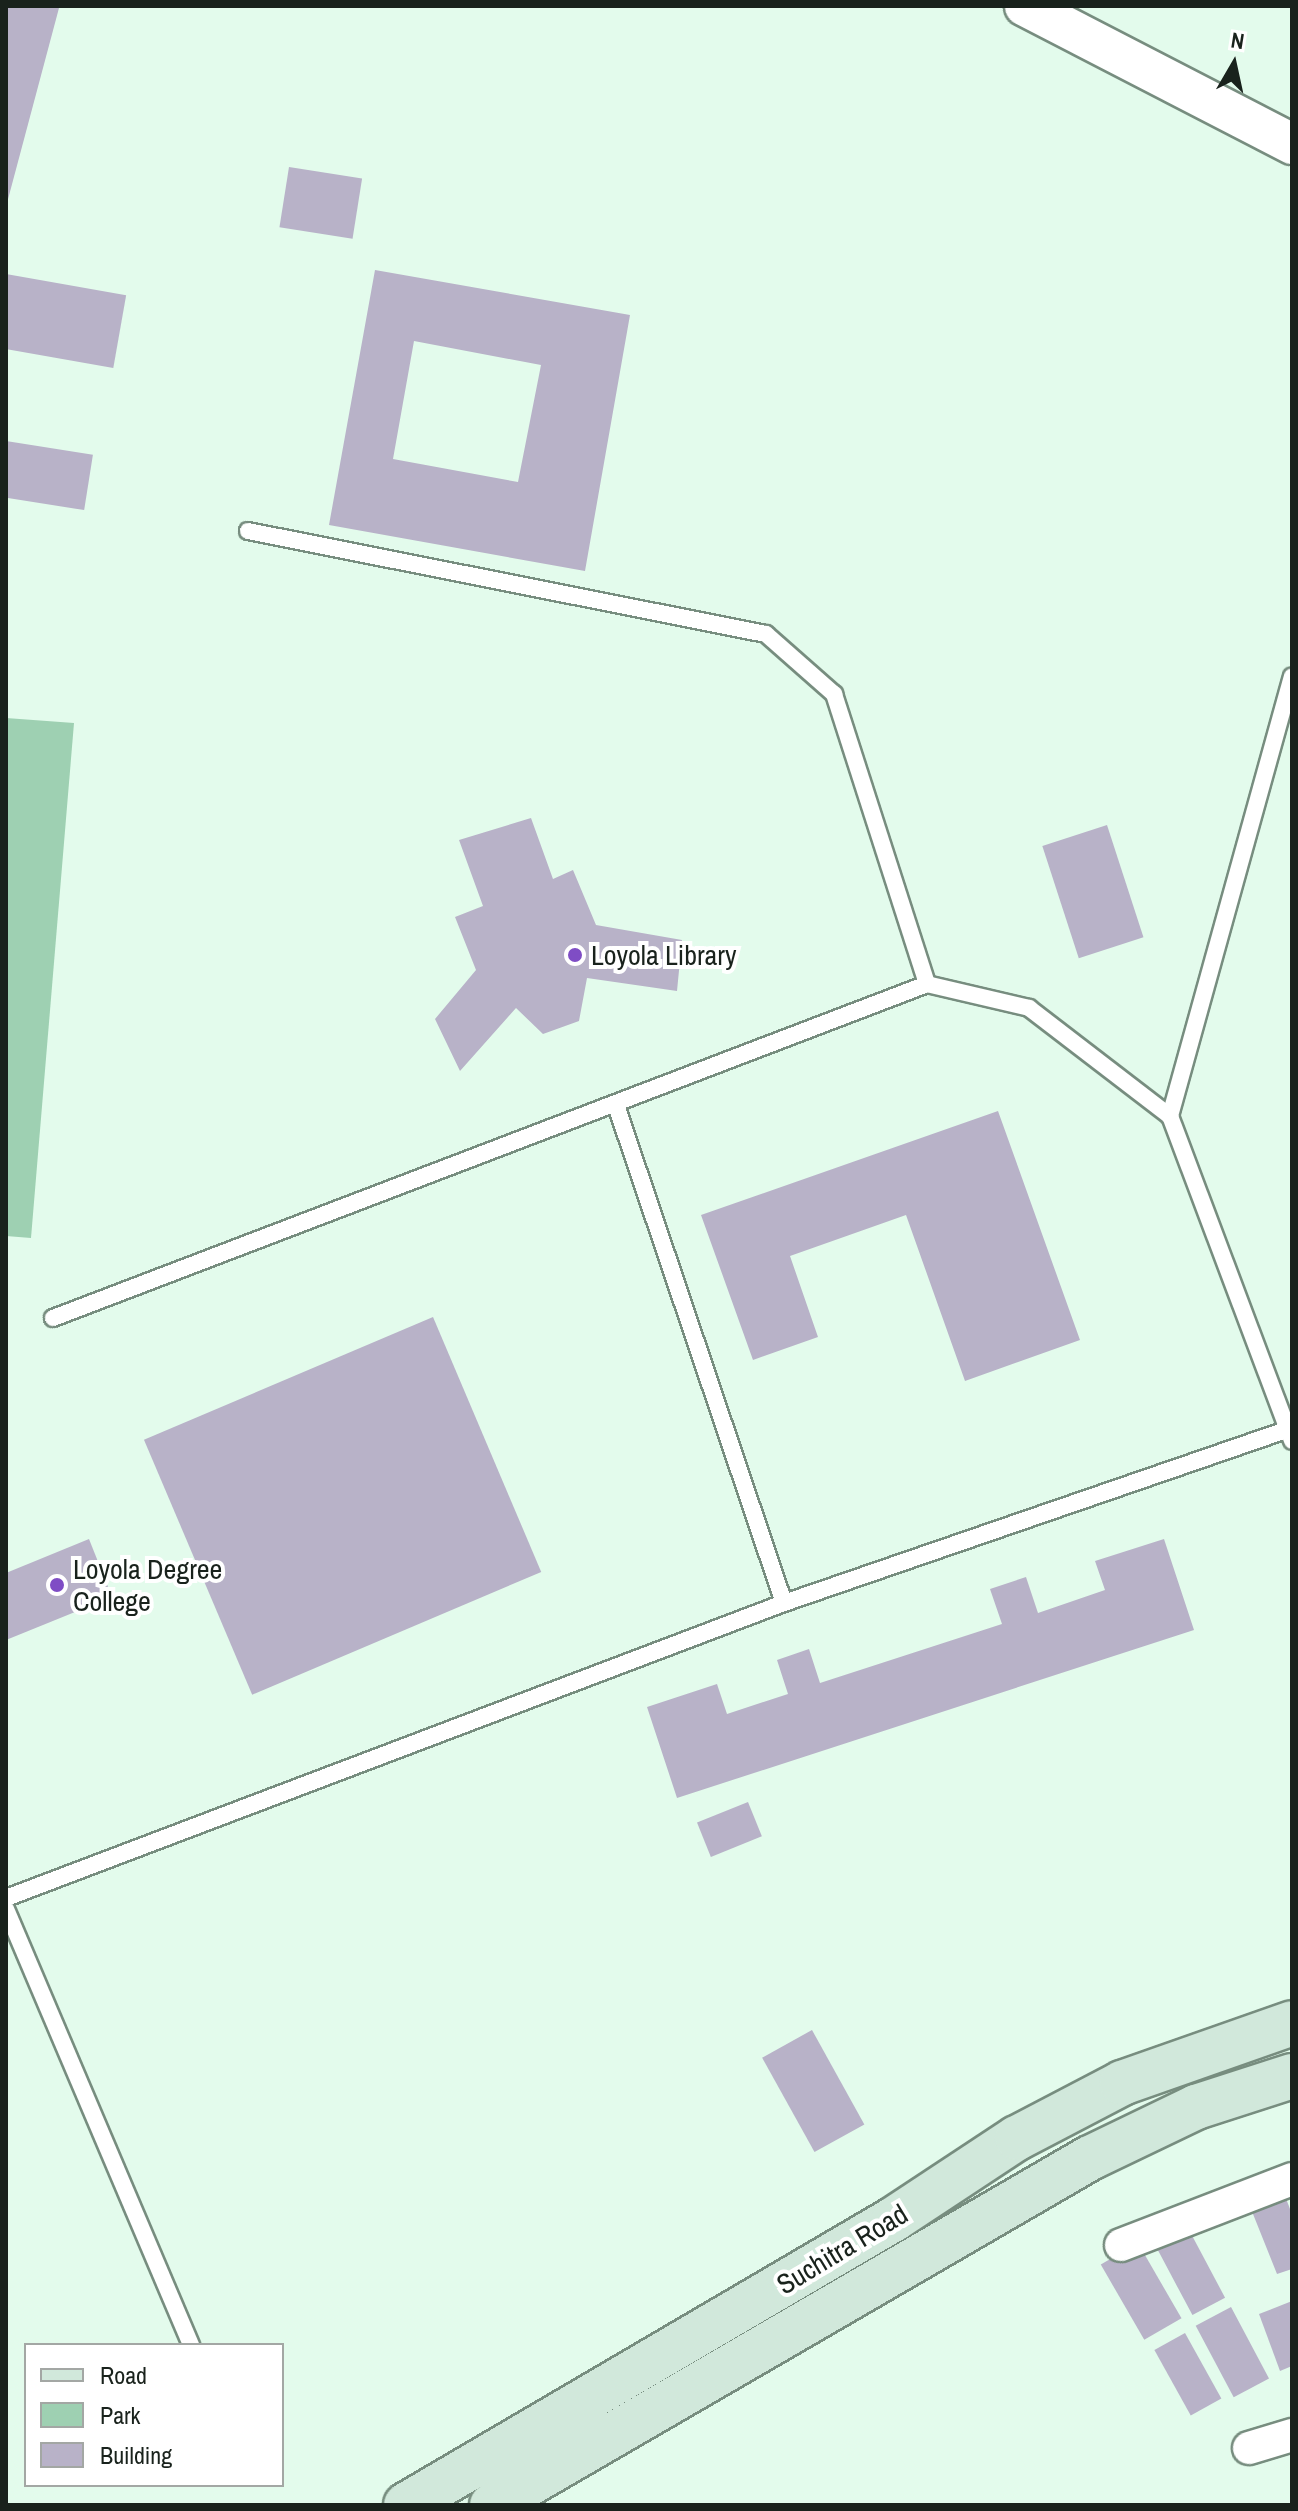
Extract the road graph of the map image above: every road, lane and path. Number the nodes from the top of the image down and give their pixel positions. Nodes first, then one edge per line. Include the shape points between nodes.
1 (1025, 6) edge
2 (1292, 144) edge
3 (248, 531) dead end
4 (1292, 677) edge
5 (927, 984) junction
6 (617, 1108) junction
7 (1170, 1116) junction
8 (53, 1318) dead end
9 (1291, 1433) edge
10 (784, 1603) junction
11 (6, 1898) edge
12 (6, 1909) edge
13 (1292, 2023) edge
14 (1292, 2076) edge
15 (1292, 2179) edge
16 (905, 2236) junction
17 (1121, 2245) dead end
18 (190, 2343) edge
19 (1292, 2435) edge
20 (1249, 2448) dead end
21 (406, 2505) edge
22 (492, 2505) edge

1 - 2 street
3 - 5 lane via 766,634 834,694
4 - 7 lane
5 - 6 lane
5 - 7 lane via 1029,1008
6 - 8 lane
6 - 10 lane
7 - 9 lane
9 - 10 lane
10 - 11 lane
12 - 18 lane
13 - 16 main road, Suchitra Road via 1122,2083 1017,2138
14 - 16 main road, Suchitra Road via 1196,2107
15 - 17 street
16 - 21 main road, Suchitra Road
16 - 22 main road, Suchitra Road
19 - 20 street

